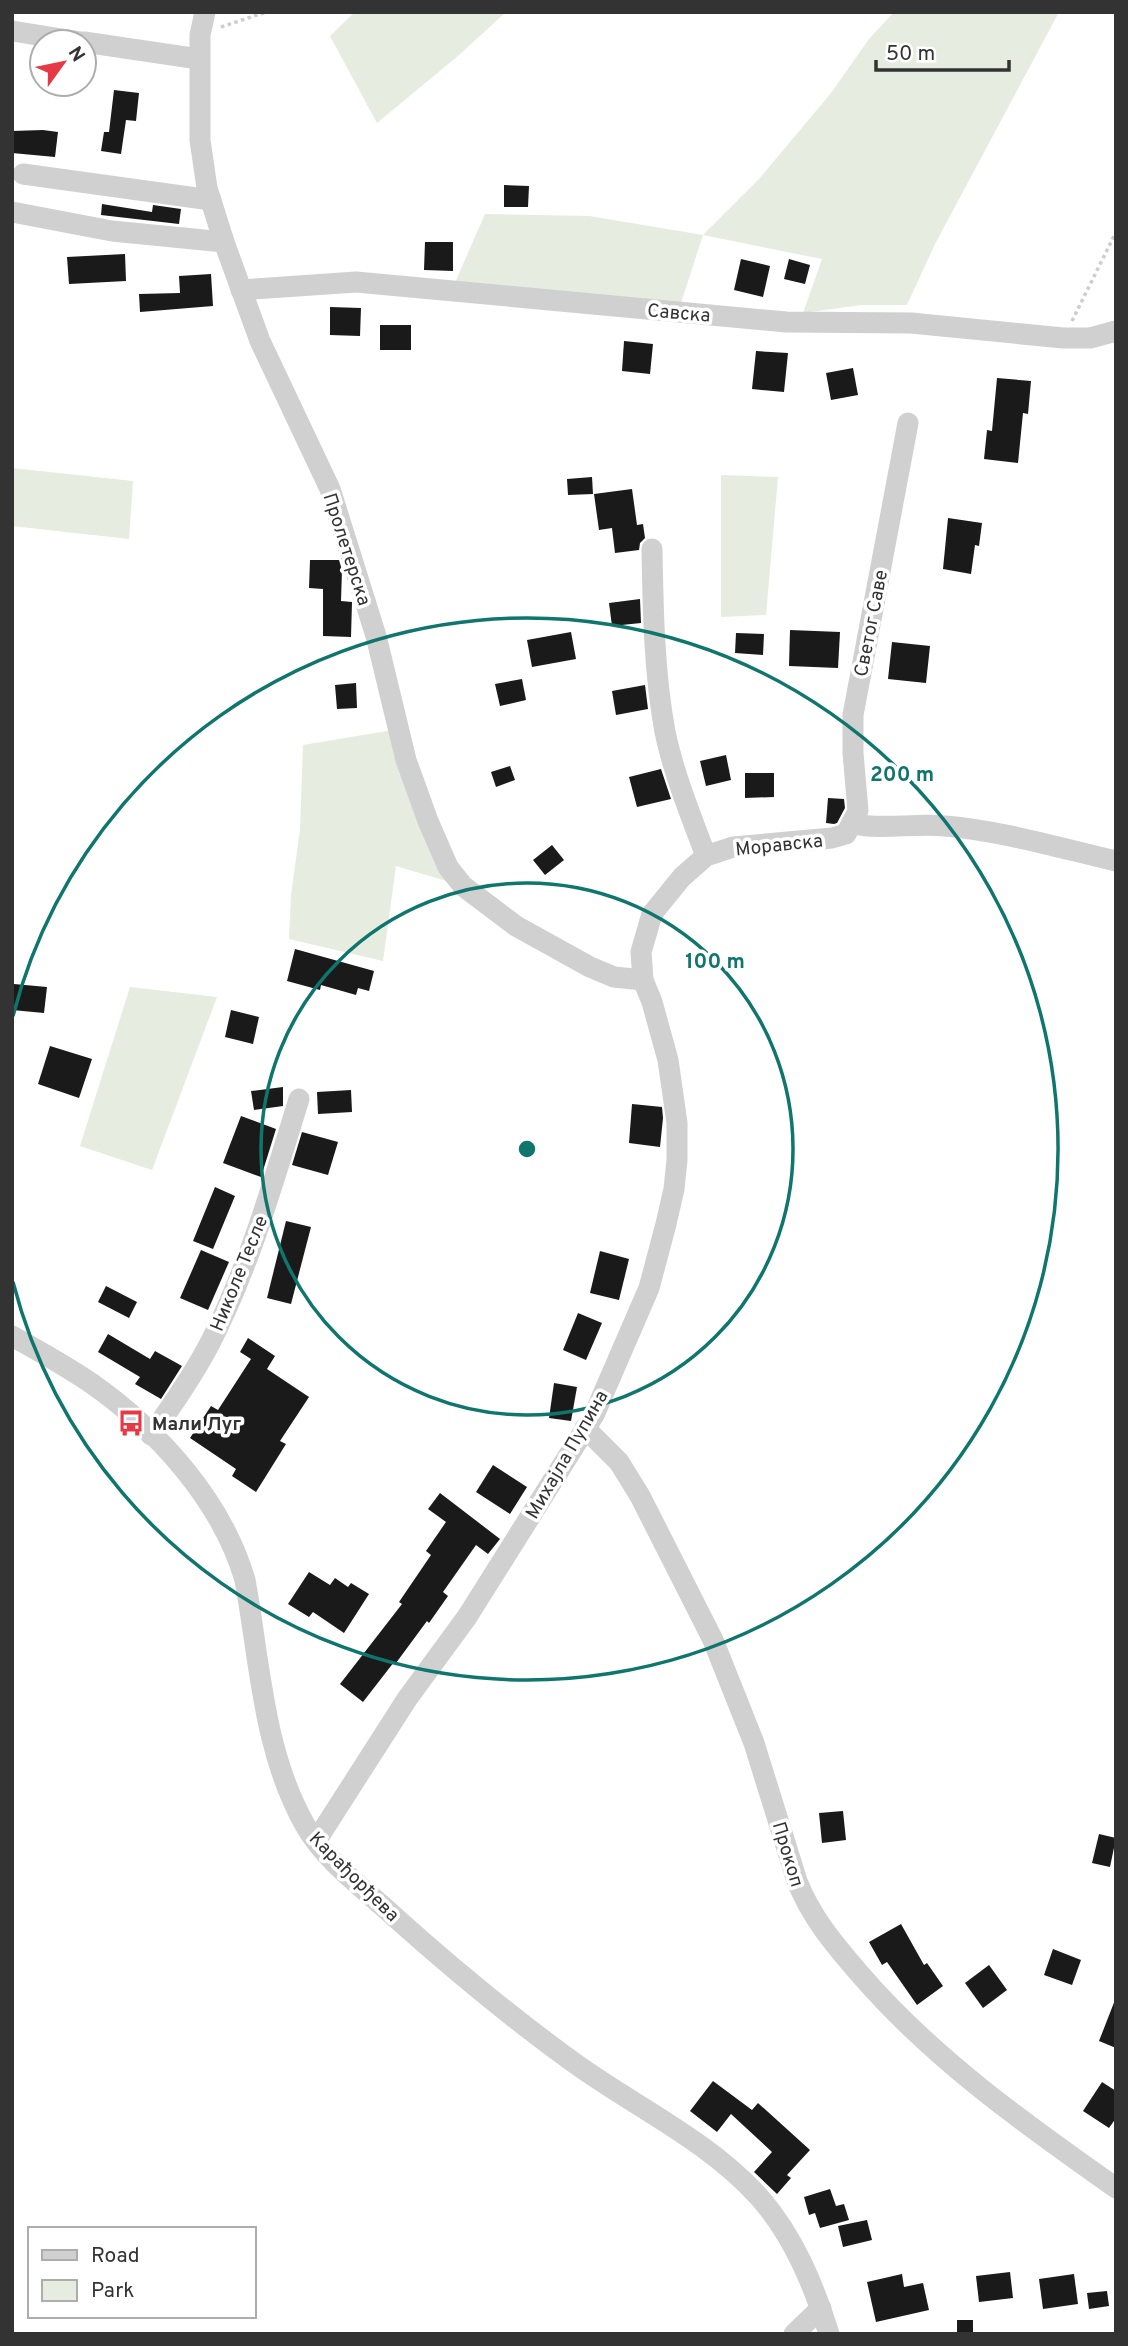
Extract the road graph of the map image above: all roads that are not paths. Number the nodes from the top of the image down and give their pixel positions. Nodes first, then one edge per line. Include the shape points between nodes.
1 (205, 12) edge
2 (98, 45) edge
3 (199, 59) junction
4 (23, 174) dead end
5 (211, 200) junction
6 (12, 212) edge
7 (224, 242) junction
8 (241, 290) junction
9 (1116, 331) edge
10 (908, 423) dead end
11 (652, 549) dead end
12 (853, 824) junction
13 (706, 856) junction
14 (1116, 861) edge
15 (643, 980) junction
16 (299, 1100) dead end
17 (12, 1336) edge
18 (585, 1428) junction
19 (151, 1435) junction
20 (316, 1840) junction
21 (1116, 2188) edge
22 (821, 2308) junction
23 (794, 2334) edge
24 (829, 2334) edge

1 - 3 street, Пролетерска
2 - 3 street
3 - 5 street, Пролетерска via 202,163
4 - 5 street
5 - 7 street, Пролетерска
6 - 7 street via 112,231
7 - 8 street, Пролетерска
8 - 9 street, Савска via 356,282 786,322 911,323 1063,338 1090,338
8 - 15 street, Пролетерска via 273,371 330,489 376,636 406,760 448,867 463,886 516,926 614,978
10 - 12 street, Светог Саве via 853,715 858,811
11 - 13 street via 653,609 666,733
12 - 13 street, Моравска via 845,834 820,841 733,847
12 - 14 street via 873,828 944,826 995,833
13 - 15 street, Моравска via 652,914 641,952
15 - 18 street, Михајла Пупина via 668,1060 677,1123 674,1189 649,1288
16 - 19 street, Николе Тесле via 236,1285 192,1375
17 - 19 street, Карађорђева via 92,1384
18 - 20 street, Михајла Пупина via 467,1618 407,1699
18 - 21 street, Прокоп via 626,1473 713,1640 754,1742 805,1903 829,1939 913,2031 974,2084
19 - 20 street, Карађорђева via 196,1484 230,1539 245,1580 277,1760 291,1798
20 - 22 street, Карађорђева via 414,1934 524,2025 709,2153 749,2187 787,2236
22 - 23 street
22 - 24 street, Карађорђева

